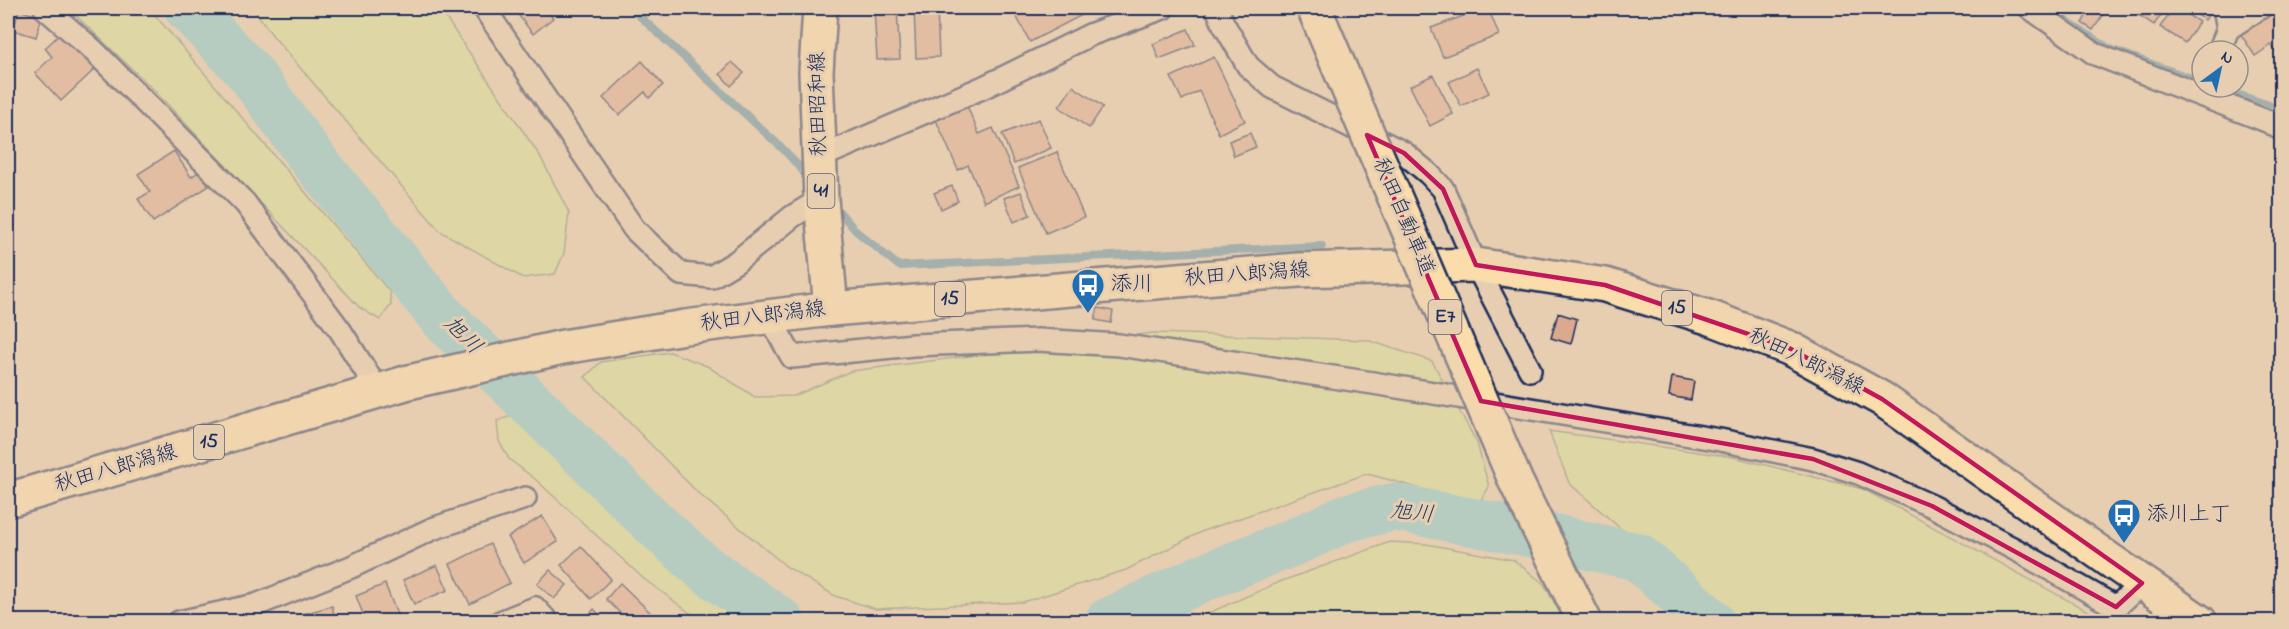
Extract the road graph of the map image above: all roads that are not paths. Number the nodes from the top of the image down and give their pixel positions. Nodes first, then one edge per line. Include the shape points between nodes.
1 (45, 8) edge
2 (484, 8) edge
3 (820, 8) edge
4 (1163, 8) edge
5 (1217, 8) edge
6 (1314, 8) edge
7 (2030, 8) edge
8 (2224, 8) edge
9 (2260, 8) edge
10 (2229, 29) junction
11 (2224, 39) edge
12 (2190, 85) edge
13 (2225, 99) edge
14 (2282, 130) edge
15 (820, 158) junction
16 (821, 199) junction
17 (1476, 266) junction
18 (831, 309) junction
19 (769, 316) junction
20 (1530, 370) dead end
21 (394, 387) junction
22 (525, 498) dead end
23 (8, 500) edge
24 (2142, 583) junction
25 (539, 617) edge
26 (178, 621) edge
27 (500, 621) edge
28 (1585, 621) edge
29 (2200, 621) edge

1 - 21 street via 94,51 245,203 340,330
2 - 16 street via 634,230 681,274 711,277
3 - 15 main road, 秋田昭和線 / 41 via 816,72
4 - 15 street via 1092,34 984,87
5 - 17 street via 1248,66 1272,87 1404,153 1429,174 1443,189
6 - 28 main road, 秋田自動車道 / E7, bridge via 1516,482
7 - 12 street via 2095,54
8 - 10 street
9 - 10 street
10 - 11 street
13 - 14 street
15 - 16 main road, 秋田昭和線 / 41
16 - 18 main road, 秋田昭和線 / 41
17 - 18 main road, 秋田八郎潟線 / 15 via 1298,270
17 - 20 street
17 - 24 main road, 秋田八郎潟線 / 15 via 1605,285 1711,318 1789,348 1882,399
18 - 19 main road, 秋田八郎潟線 / 15
19 - 21 main road, 秋田八郎潟線 / 15 via 563,347
19 - 24 street via 792,357 947,343 1038,340 1119,345 1720,440 1813,459 1858,473 1942,511 2116,606
21 - 23 main road, 秋田八郎潟線 / 15
22 - 26 street via 432,528 351,567 256,605
24 - 29 main road, 秋田八郎潟線 / 15
25 - 27 street

